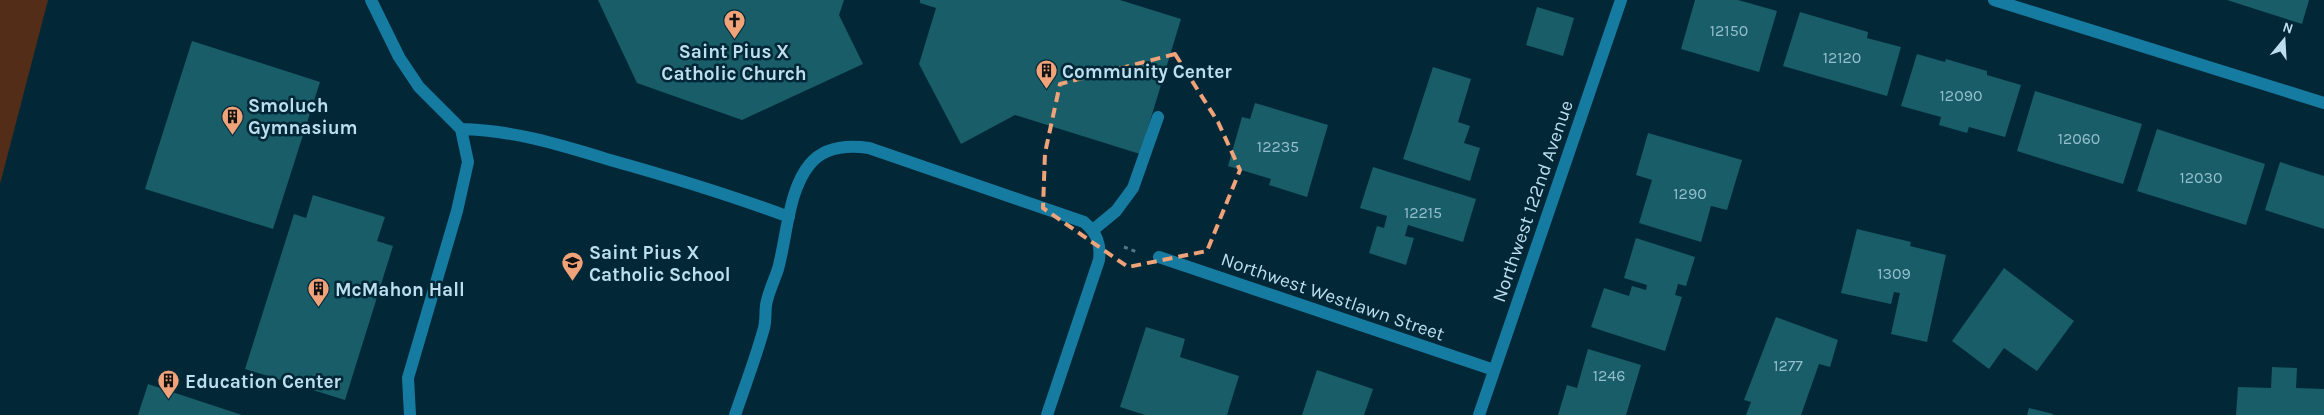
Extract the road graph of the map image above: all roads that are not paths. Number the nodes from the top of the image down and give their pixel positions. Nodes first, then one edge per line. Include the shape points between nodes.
1 (371, 0) edge
2 (1621, 0) edge
3 (1994, 0) edge
4 (2324, 103) edge
5 (1158, 117) dead end
6 (461, 129) junction
7 (789, 217) junction
8 (1095, 235) junction
9 (1159, 256) road end
10 (1494, 370) junction
11 (410, 415) edge
12 (735, 415) edge
13 (1047, 415) edge
14 (1479, 415) edge

1 - 6 street via 399,57 419,87
2 - 10 street, Northwest 122nd Avenue
3 - 4 street
5 - 8 street via 1133,188
6 - 7 street via 532,137 743,199
6 - 11 street via 468,162 457,211 408,378
7 - 8 street via 800,178 811,163 838,147 857,146 1084,222
7 - 12 street via 766,305 765,326
8 - 13 street via 1100,250 1099,260
9 - 10 street, Northwest Westlawn Street
10 - 14 street, Northwest 122nd Avenue

